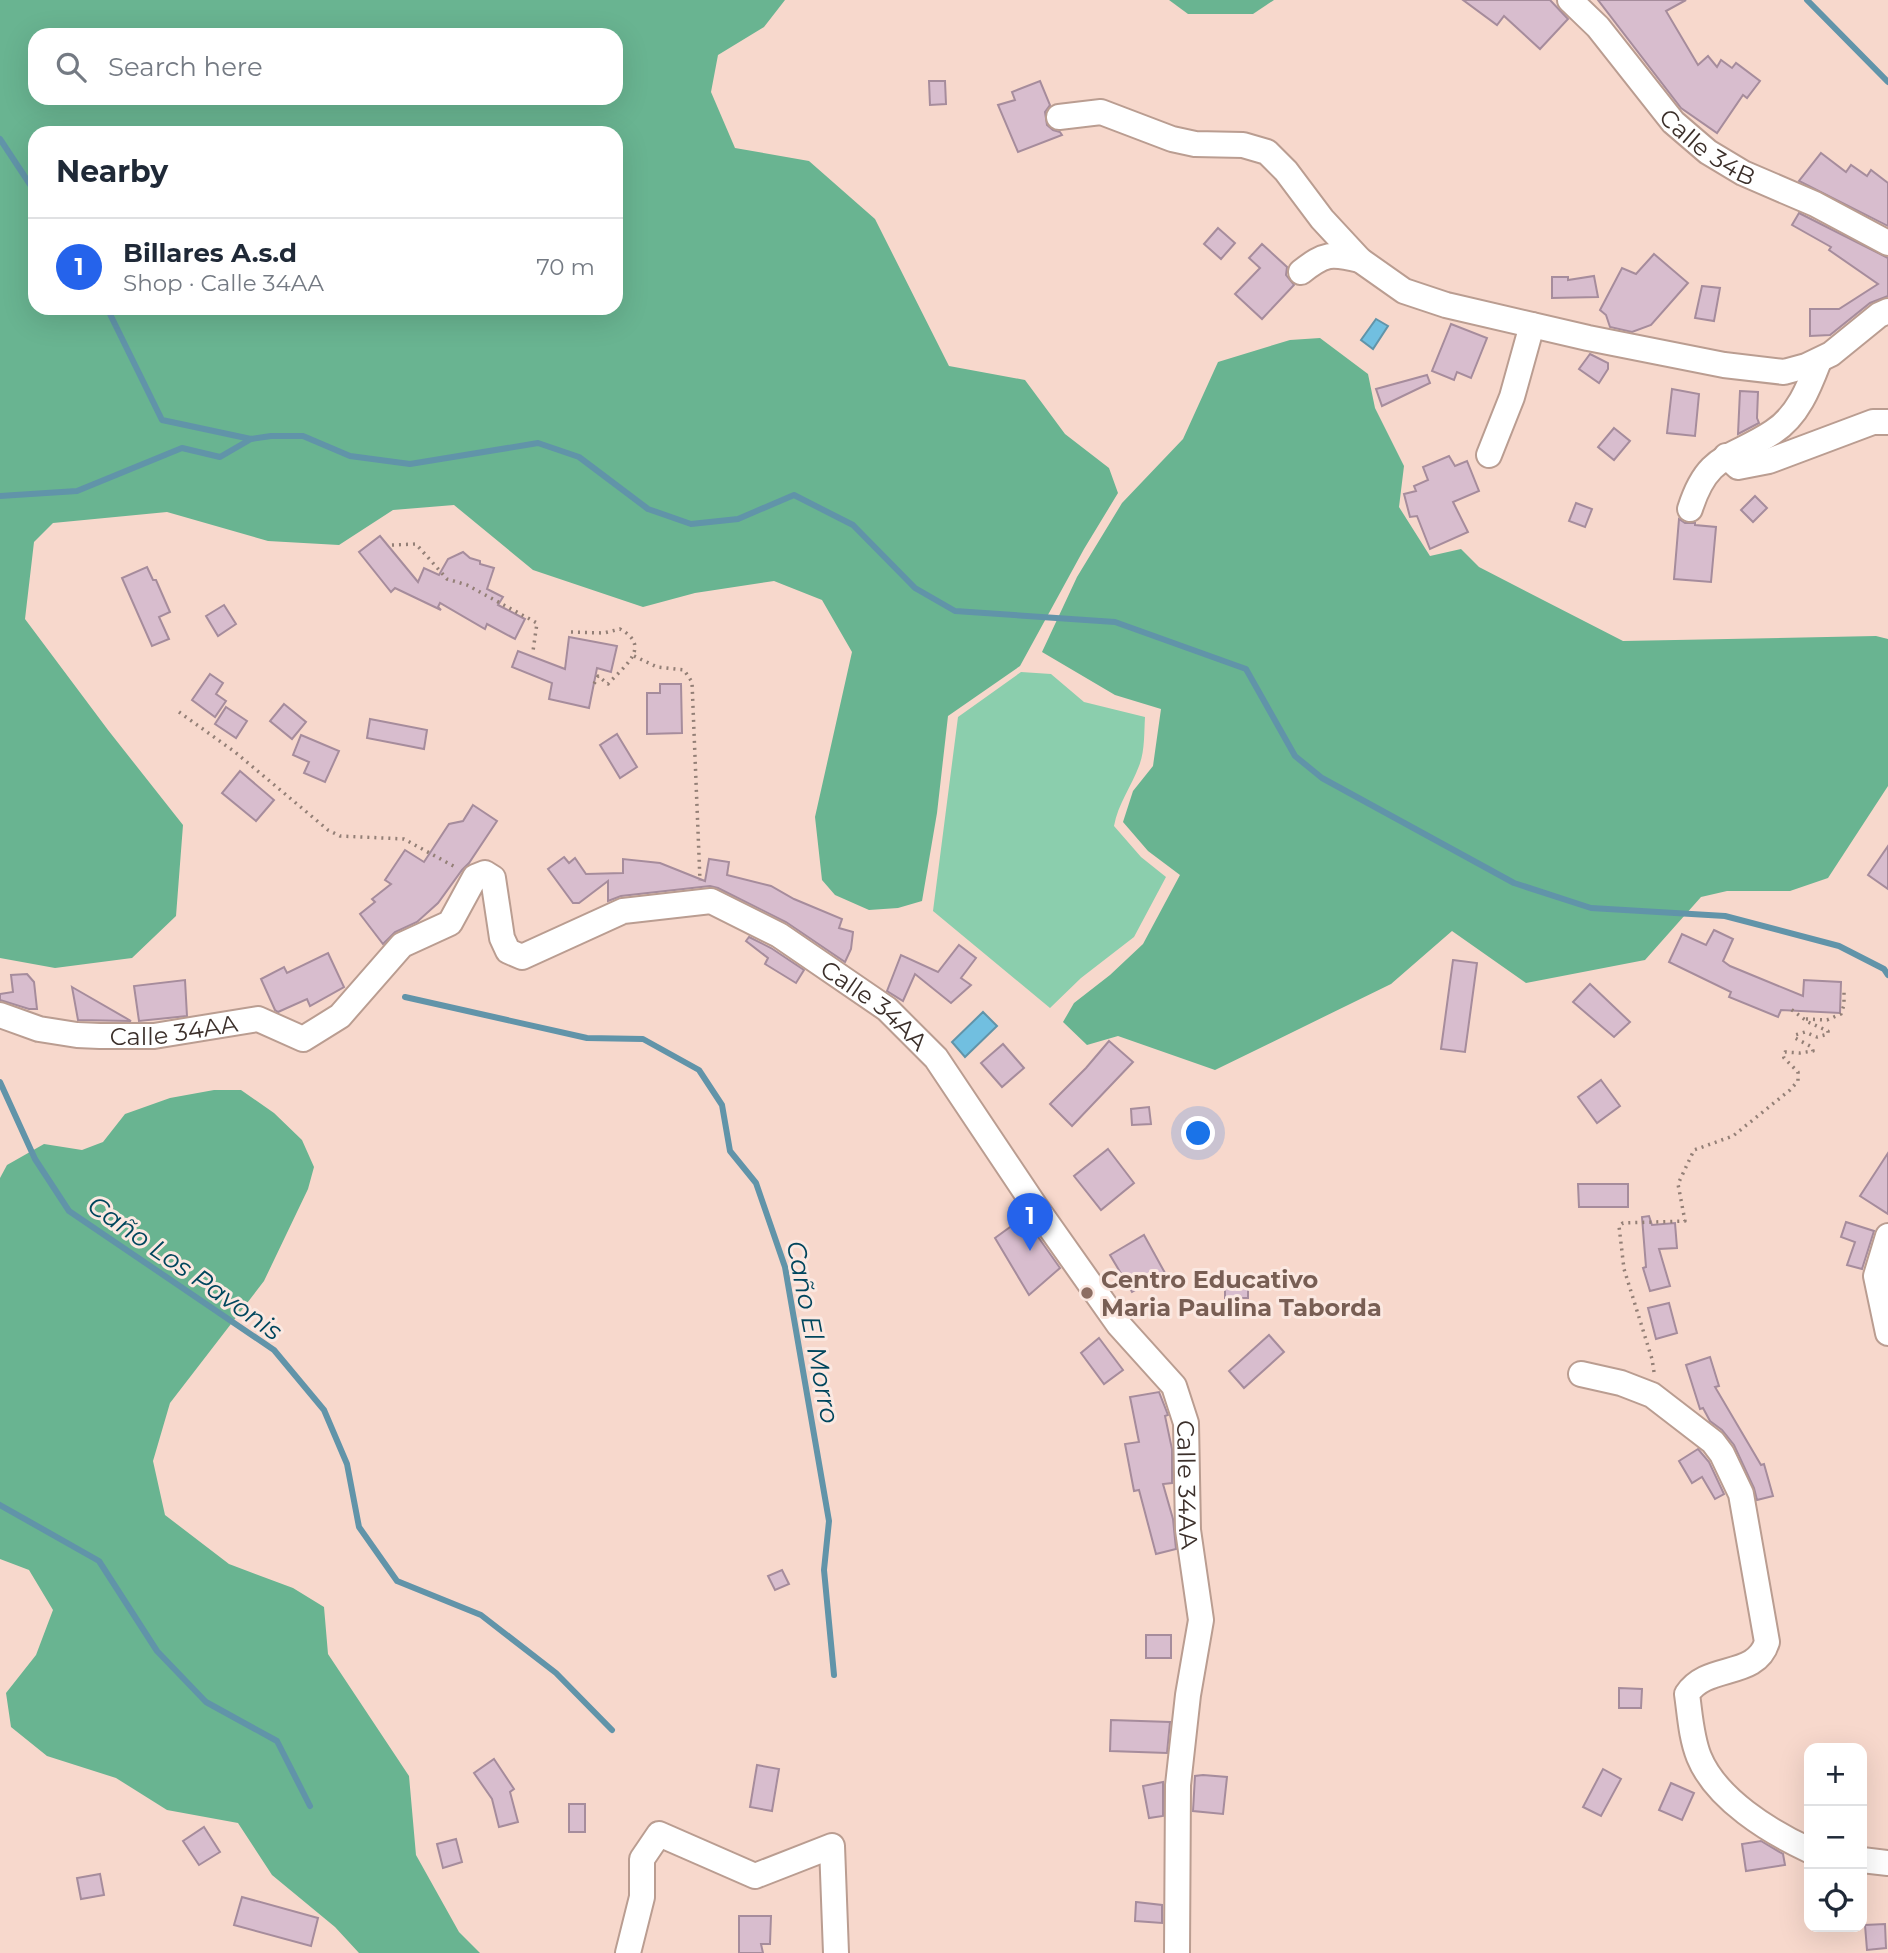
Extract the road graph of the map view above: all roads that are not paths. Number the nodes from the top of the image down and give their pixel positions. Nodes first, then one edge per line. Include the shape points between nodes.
1 (1570, 0) edge
2 (1059, 117) dead end
3 (1888, 243) edge
4 (1360, 260) junction
5 (1301, 272) dead end
6 (1888, 311) edge
7 (1532, 325) junction
8 (1819, 360) junction
9 (1888, 422) edge
10 (1489, 455) dead end
11 (1726, 456) junction
12 (1690, 509) dead end
13 (0, 1015) edge
14 (1888, 1236) edge
15 (1888, 1333) edge
16 (1581, 1374) dead end
17 (1804, 1847) edge
18 (1867, 1861) edge
19 (1888, 1863) edge
20 (628, 1953) edge
21 (836, 1953) edge
22 (1177, 1953) edge

1 - 3 street, Calle 34B via 1598,27 1673,122 1708,152
2 - 4 street via 1101,112 1172,139 1243,145 1267,152
4 - 5 street via 1334,254
4 - 7 street via 1404,291
6 - 8 street
7 - 8 street via 1724,365 1784,372
7 - 10 street via 1512,397
8 - 11 street via 1806,395 1775,431
9 - 11 street via 1873,422 1769,461 1738,467
11 - 12 street via 1701,483
13 - 22 street, Calle 34AA via 39,1029 76,1035 154,1036 258,1019 303,1039 340,1016 402,945 450,923 475,877 485,873 493,878 502,938 508,951 522,957 623,911 710,901 779,935 887,1009 936,1058 1119,1325 1174,1385 1186,1423 1188,1530 1201,1620 1178,1785
14 - 15 street via 1876,1276
16 - 17 street via 1621,1383 1658,1400 1713,1442 1736,1480 1765,1648 1749,1665 1706,1676 1691,1688 1687,1694 1694,1743 1709,1776 1731,1800
18 - 19 street
20 - 21 street via 642,1897 642,1859 659,1834 755,1876 832,1846

